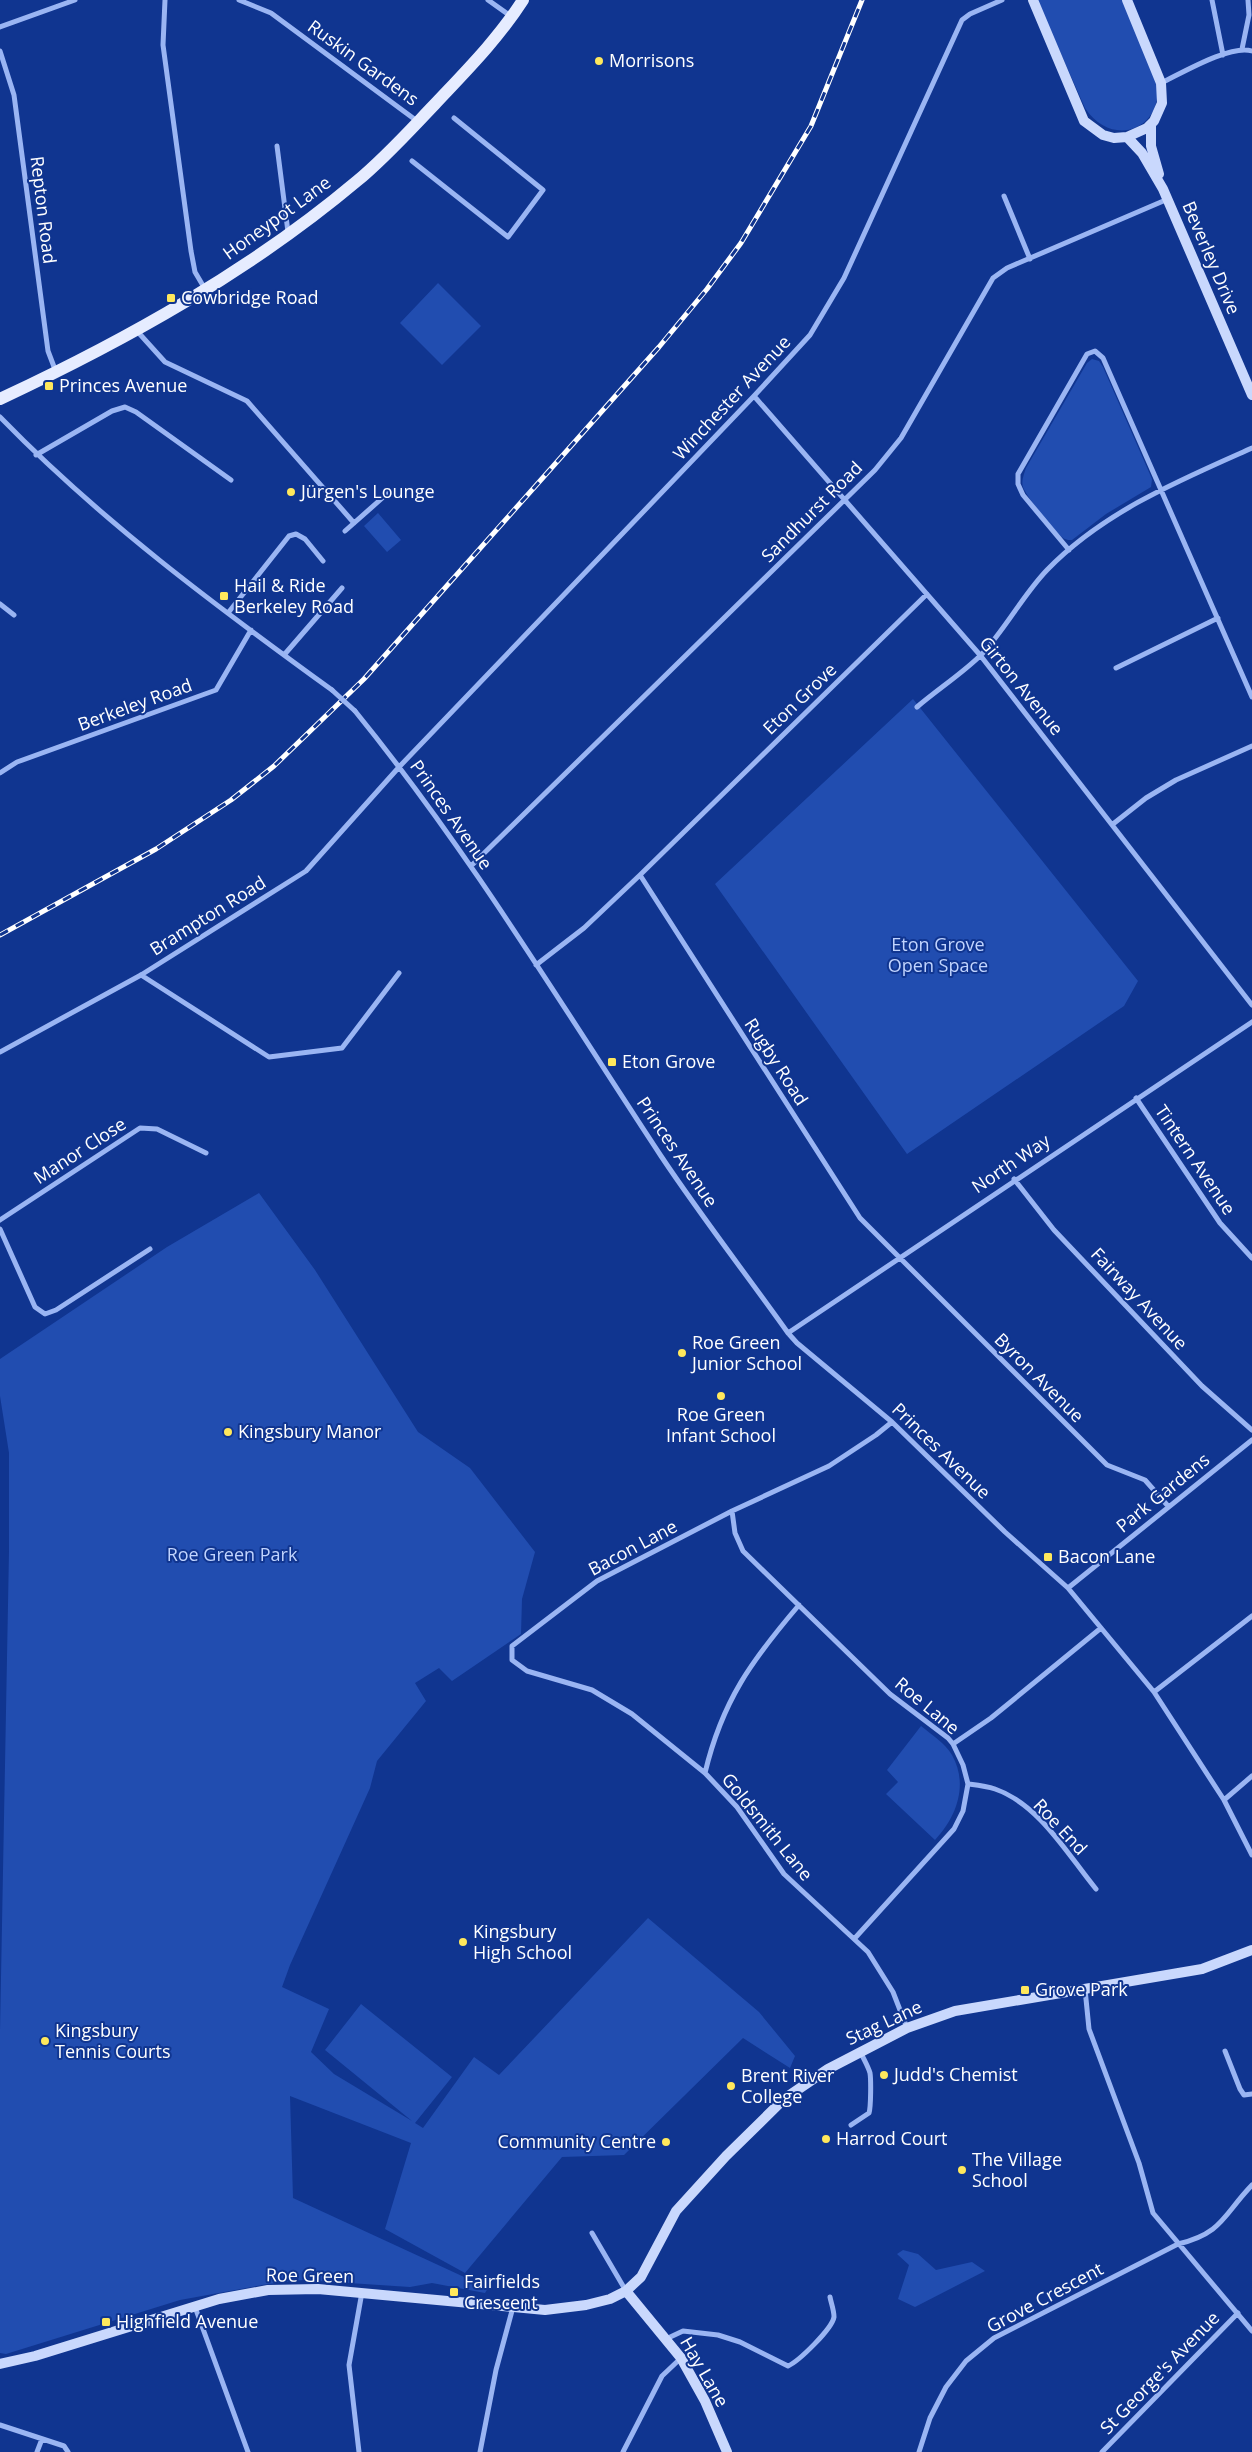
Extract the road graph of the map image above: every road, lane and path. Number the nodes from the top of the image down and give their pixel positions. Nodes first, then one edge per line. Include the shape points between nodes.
1 (75, 0) edge
2 (165, 0) edge
3 (238, 0) edge
4 (488, 0) edge
5 (523, 0) edge
6 (1002, 0) edge
7 (1033, 0) edge
8 (1127, 0) edge
9 (1212, 0) edge
10 (1248, 0) edge
11 (512, 17) junction
12 (0, 27) edge
13 (1242, 49) junction
14 (0, 51) edge
15 (1252, 51) edge
16 (1223, 55) junction
17 (1162, 83) junction
18 (454, 118) dead end
19 (418, 121) junction
20 (1151, 124) junction
21 (1127, 138) junction
22 (277, 146) dead end
23 (412, 161) dead end
24 (1163, 189) junction
25 (1004, 196) dead end
26 (1168, 199) junction
27 (288, 234) junction
28 (1030, 259) junction
29 (205, 289) junction
30 (137, 330) junction
31 (56, 373) junction
32 (1252, 395) edge
33 (754, 396) junction
34 (0, 399) edge
35 (0, 417) edge
36 (1252, 448) edge
37 (36, 455) junction
38 (231, 480) dead end
39 (1160, 488) junction
40 (389, 492) dead end
41 (846, 499) junction
42 (354, 523) junction
43 (345, 531) dead end
44 (1069, 550) junction
45 (323, 561) dead end
46 (342, 588) dead end
47 (927, 594) junction
48 (0, 604) edge
49 (228, 613) junction
50 (14, 615) dead end
51 (1218, 618) junction
52 (251, 630) junction
53 (284, 655) junction
54 (980, 655) junction
55 (1116, 668) dead end
56 (1252, 697) edge
57 (917, 707) dead end
58 (1252, 746) edge
59 (400, 766) junction
60 (0, 773) edge
61 (1113, 824) junction
62 (471, 866) junction
63 (640, 876) junction
64 (536, 965) junction
65 (400, 973) dead end
66 (141, 974) junction
67 (1252, 1005) edge
68 (1252, 1022) edge
69 (0, 1052) edge
70 (1136, 1098) junction
71 (206, 1153) dead end
72 (1014, 1179) junction
73 (0, 1220) edge
74 (0, 1229) edge
75 (150, 1249) dead end
76 (898, 1257) junction
77 (1252, 1258) edge
78 (788, 1333) junction
79 (892, 1422) junction
80 (1252, 1430) edge
81 (1252, 1440) edge
82 (1168, 1506) junction
83 (732, 1512) junction
84 (1068, 1588) junction
85 (799, 1604) junction
86 (1252, 1616) edge
87 (1101, 1628) junction
88 (512, 1660) joint
89 (1154, 1692) junction
90 (953, 1744) junction
91 (706, 1773) junction
92 (1252, 1776) edge
93 (968, 1784) junction
94 (1224, 1800) junction
95 (1252, 1855) edge
96 (1096, 1889) dead end
97 (854, 1938) junction
98 (1252, 1950) edge
99 (1085, 1989) junction
100 (907, 2028) junction
101 (860, 2051) junction
102 (1225, 2051) dead end
103 (1252, 2094) edge
104 (850, 2125) dead end
105 (1252, 2185) edge
106 (592, 2233) dead end
107 (1178, 2244) junction
108 (626, 2291) junction
109 (362, 2292) junction
110 (830, 2297) dead end
111 (194, 2306) junction
112 (513, 2307) junction
113 (1238, 2314) junction
114 (1252, 2331) edge
115 (666, 2339) junction
116 (681, 2358) junction
117 (0, 2364) edge
118 (0, 2425) edge
119 (42, 2439) junction
120 (37, 2452) edge
121 (68, 2452) edge
122 (248, 2452) edge
123 (359, 2452) edge
124 (480, 2452) edge
125 (623, 2452) edge
126 (727, 2452) edge
127 (919, 2452) edge
128 (1102, 2452) edge

1 - 12 street
2 - 29 street via 163,46 188,232 195,272
3 - 19 street, Ruskin Gardens via 271,13
4 - 11 street
5 - 11 main road, Honeypot Lane
6 - 33 street, Winchester Avenue via 962,20 844,278 810,335
7 - 21 street via 1084,120 1103,135
8 - 17 street
9 - 16 street
10 - 13 street via 1249,15
11 - 19 main road, Honeypot Lane
13 - 15 street
13 - 16 street
14 - 31 street, Repton Road via 14,95 48,351
16 - 17 street
17 - 20 street via 1162,103
18 - 23 street via 543,190 508,236
19 - 27 main road, Honeypot Lane via 358,180
20 - 21 street
20 - 24 street, Beverley Drive via 1151,146
21 - 24 street, Beverley Drive via 1142,153
22 - 27 street
24 - 26 street, Beverley Drive
25 - 28 street
26 - 28 street, Sandhurst Road
26 - 32 street, Beverley Drive
27 - 29 main road, Honeypot Lane
28 - 41 street, Sandhurst Road via 1007,268 993,278 901,438
29 - 30 main road, Honeypot Lane
30 - 31 main road, Honeypot Lane
30 - 42 street via 166,362 247,401
31 - 34 main road, Honeypot Lane
33 - 41 street, Girton Avenue
33 - 59 street, Winchester Avenue
35 - 37 street, Princes Avenue
36 - 39 street
37 - 38 street via 112,411 125,407
37 - 49 street, Princes Avenue via 135,540
39 - 44 street
39 - 44 street via 1103,358 1095,351 1087,354 1018,474 1023,496
39 - 51 street
40 - 42 street
41 - 47 street, Girton Avenue
41 - 62 street, Sandhurst Road
42 - 43 street
44 - 54 street via 1046,571
45 - 49 street via 305,539 296,534 290,536
46 - 53 street
47 - 54 street, Girton Avenue
47 - 63 street, Eton Grove
48 - 50 street
49 - 52 street, Princes Avenue
51 - 55 street
51 - 56 street
52 - 53 street, Princes Avenue
52 - 60 street, Berkeley Road via 216,690 18,762
53 - 59 street, Princes Avenue, bridge via 355,711
54 - 57 street
54 - 61 street, Girton Avenue
58 - 61 street via 1176,780
59 - 62 street, Princes Avenue
59 - 66 street, Brampton Road via 306,871
61 - 67 street, Girton Avenue
62 - 64 street, Princes Avenue
63 - 64 street, Eton Grove via 584,928
63 - 76 street, Rugby Road via 860,1218
64 - 78 street, Princes Avenue via 663,1158
65 - 66 street via 342,1048 269,1057
66 - 69 street, Brampton Road
68 - 70 street, North Way
70 - 72 street, North Way
70 - 77 street, Tintern Avenue via 1220,1223
71 - 73 street, Manor Close via 156,1129 140,1128
72 - 76 street, North Way
72 - 80 street, Fairway Avenue via 1054,1230 1202,1386
74 - 75 street via 34,1307 45,1314
76 - 78 street, North Way
76 - 82 street, Byron Avenue via 1107,1465 1145,1480
78 - 79 street, Princes Avenue
79 - 83 street, Bacon Lane via 829,1466
79 - 84 street, Princes Avenue
81 - 82 street, Park Gardens
82 - 84 street, Park Gardens
83 - 85 street, Roe Lane via 743,1551
83 - 88 street, Bacon Lane via 597,1582 512,1646
84 - 87 street, Princes Avenue
85 - 90 street, Roe Lane via 890,1694
85 - 91 street via 762,1647 729,1701 712,1744
86 - 89 street
87 - 89 street, Princes Avenue
87 - 90 street via 991,1718
88 - 91 street, Goldsmith Lane via 527,1671 592,1690 632,1714
89 - 94 street, Princes Avenue
90 - 93 street, Roe Lane
91 - 97 street, Goldsmith Lane via 737,1807 784,1874
92 - 94 street
93 - 96 street, Roe End via 994,1788 1034,1814
93 - 97 street, Roe Lane via 963,1811 954,1829
94 - 95 street, Princes Avenue
97 - 100 street, Goldsmith Lane via 868,1952 888,1982
98 - 99 street, Stag Lane via 1202,1969
99 - 100 street, Stag Lane via 958,2010
99 - 107 street via 1089,2029 1139,2163 1153,2214
100 - 101 street, Stag Lane
101 - 104 street via 870,2074 871,2103 869,2113
101 - 108 street, Stag Lane via 797,2088 760,2120 676,2211 651,2262
102 - 103 street via 1240,2089 1244,2095
105 - 107 street, Grove Crescent via 1216,2228 1197,2239
106 - 108 street
107 - 113 street
107 - 127 street, Grove Crescent via 994,2338 966,2361 946,2387 930,2418
108 - 112 street, Roe Green via 586,2305 545,2310
108 - 115 street, Hay Lane
109 - 111 street, Roe Green via 268,2290
109 - 112 street, Roe Green
109 - 123 street via 349,2365
110 - 115 street via 834,2312 832,2323 788,2366 740,2342 718,2335 683,2331
111 - 117 street, Roe Green
111 - 122 street
112 - 124 street via 496,2370
113 - 114 street
113 - 128 street, St George's Avenue
115 - 116 street, Hay Lane
116 - 125 street via 662,2376
116 - 126 street, Hay Lane via 705,2401
118 - 119 street
119 - 120 street
119 - 121 street via 64,2446

